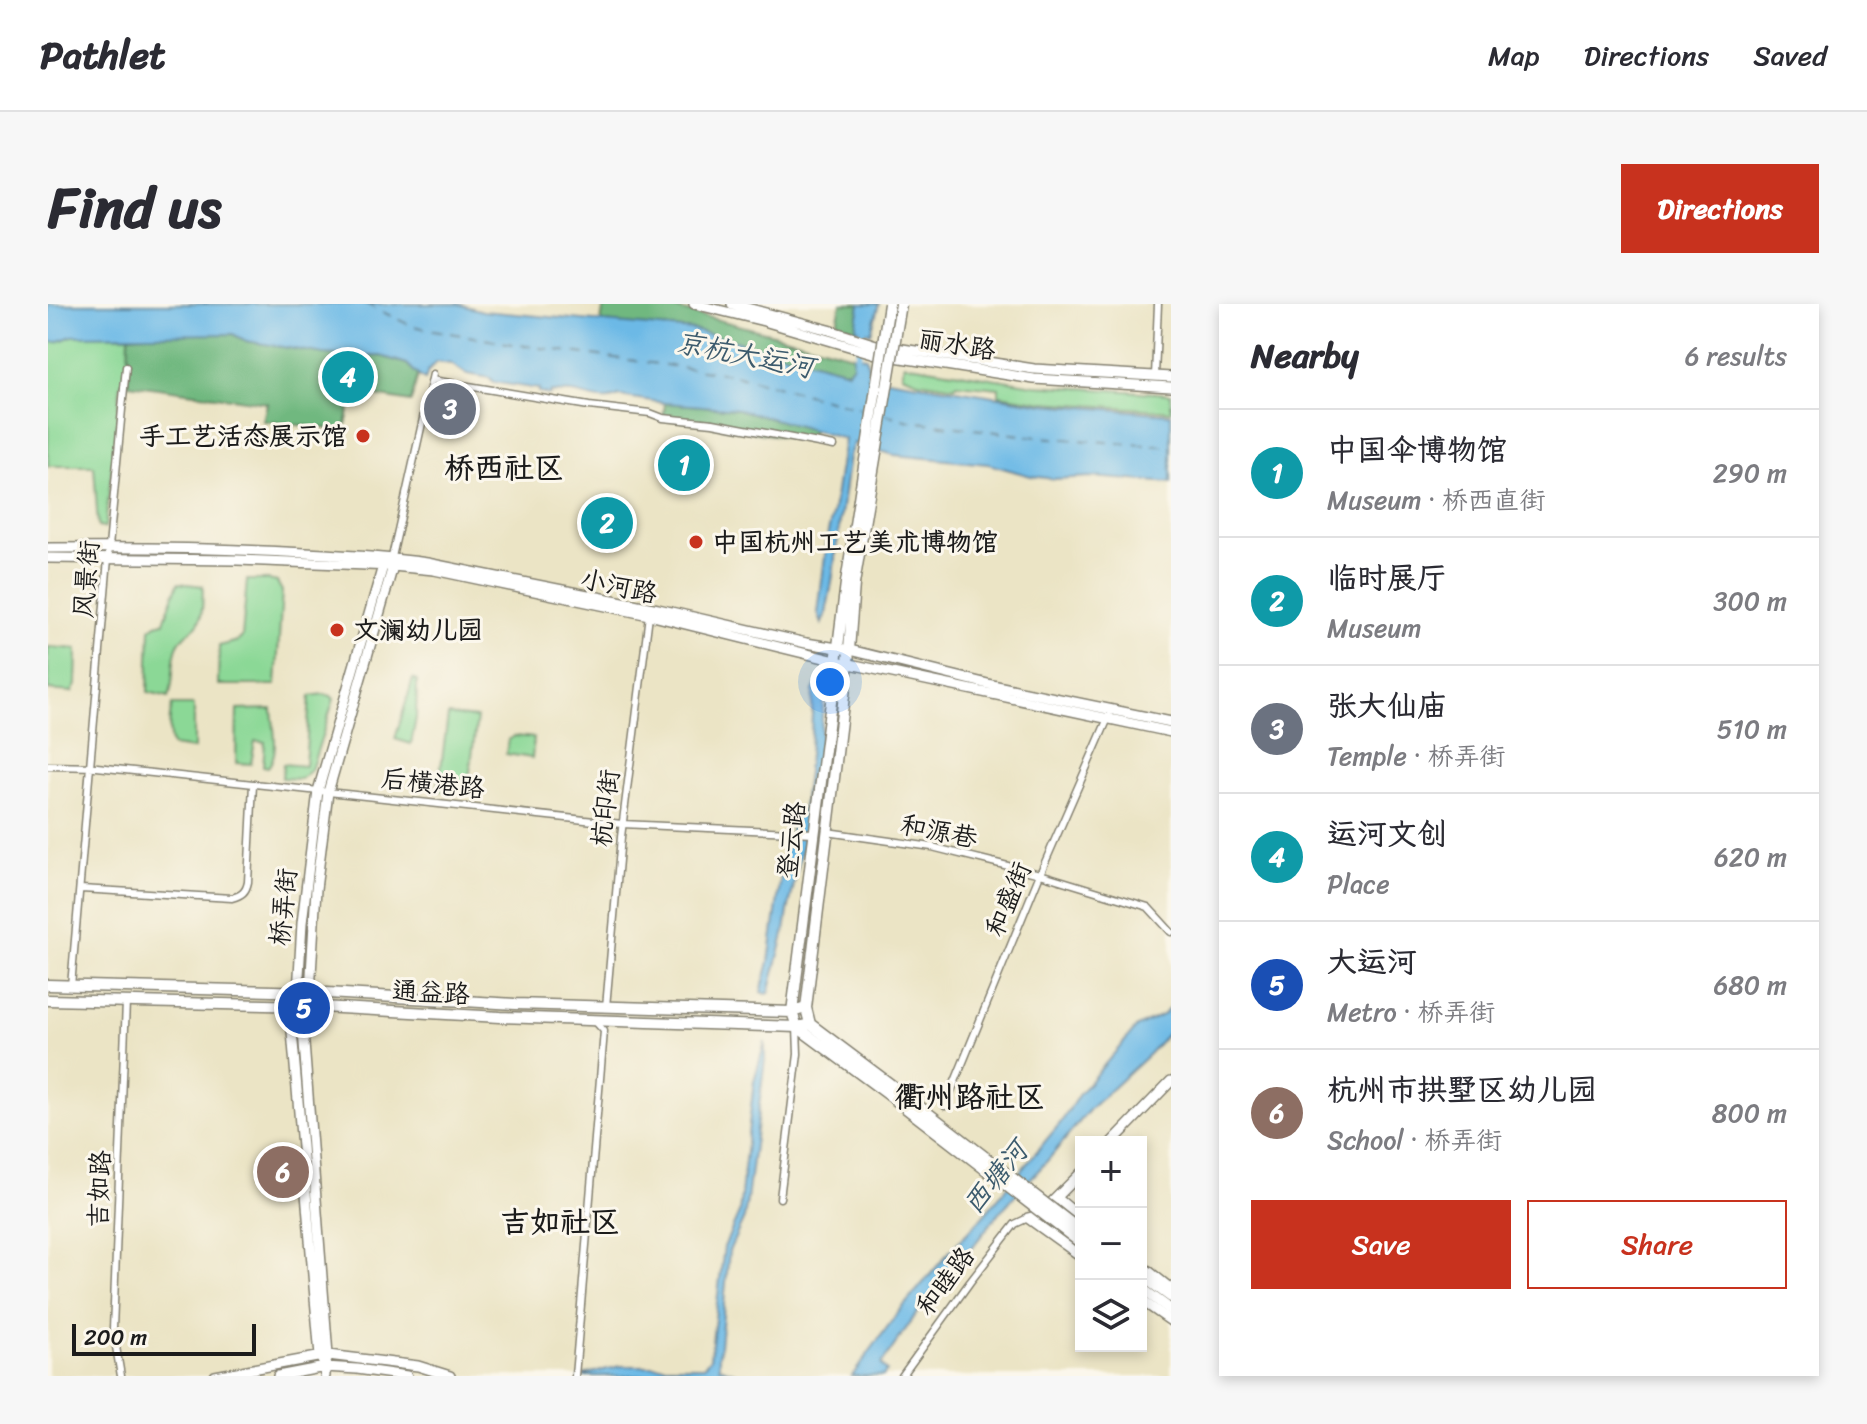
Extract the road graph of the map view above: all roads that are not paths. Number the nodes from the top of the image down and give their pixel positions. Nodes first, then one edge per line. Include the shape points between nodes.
1 (694, 304) edge
2 (732, 304) edge
3 (889, 304) edge
4 (901, 304) edge
5 (1158, 304) edge
6 (766, 313) edge
7 (876, 350) junction
8 (126, 367) dead end
9 (1155, 377) junction
10 (1171, 377) edge
11 (1171, 387) edge
12 (834, 446) dead end
13 (48, 548) edge
14 (108, 552) junction
15 (48, 558) edge
16 (389, 563) junction
17 (850, 583) junction
18 (649, 615) junction
19 (838, 648) junction
20 (850, 650) junction
21 (836, 661) junction
22 (848, 663) junction
23 (88, 670) dead end
24 (99, 671) junction
25 (1110, 714) junction
26 (1171, 722) edge
27 (1171, 732) edge
28 (48, 766) edge
29 (91, 767) junction
30 (253, 784) junction
31 (323, 791) junction
32 (622, 824) junction
33 (827, 832) junction
34 (809, 833) junction
35 (1040, 874) junction
36 (81, 889) junction
37 (1171, 932) edge
38 (48, 985) edge
39 (71, 986) junction
40 (304, 993) junction
41 (48, 1000) edge
42 (126, 1002) junction
43 (298, 1006) junction
44 (606, 1007) junction
45 (806, 1008) junction
46 (792, 1012) junction
47 (594, 1020) junction
48 (618, 1021) junction
49 (810, 1024) junction
50 (797, 1027) junction
51 (604, 1031) junction
52 (1171, 1081) edge
53 (891, 1091) junction
54 (945, 1106) dead end
55 (1118, 1136) edge
56 (1075, 1179) edge
57 (780, 1198) dead end
58 (1057, 1198) junction
59 (1075, 1213) edge
60 (1028, 1218) junction
61 (1075, 1227) edge
62 (1075, 1238) edge
63 (1075, 1252) edge
64 (1147, 1270) edge
65 (1147, 1282) edge
66 (1147, 1284) edge
67 (1171, 1289) edge
68 (1171, 1297) edge
69 (1147, 1304) edge
70 (1171, 1310) edge
71 (1171, 1321) edge
72 (324, 1356) junction
73 (325, 1372) edge
74 (121, 1376) edge
75 (215, 1376) edge
76 (278, 1376) edge
77 (407, 1376) edge
78 (450, 1376) edge
79 (575, 1376) edge
80 (902, 1376) edge

1 - 6 main road, 丽水路
2 - 6 main road, 丽水路
3 - 17 main road, 登云路, bridge
4 - 17 main road, 登云路, bridge
5 - 9 street
6 - 7 main road, 丽水路
7 - 9 main road, 丽水路
7 - 11 main road, 丽水路 via 1034,379
8 - 14 street, 风景街
9 - 10 main road, 丽水路
12 - 16 street, 桥弄街 via 433,377
13 - 14 main road, 小河路
14 - 15 main road, 小河路
14 - 16 main road, 小河路 via 237,549
14 - 24 street, 风景街
16 - 18 main road, 小河路
16 - 19 main road, 小河路 via 443,566
16 - 31 main road, 桥弄街
17 - 19 main road, 登云路
17 - 20 main road, 登云路
18 - 21 main road, 小河路
18 - 32 street, 杭印街
19 - 20 main road, 小河路
19 - 21 main road, 登云路
20 - 22 main road, 登云路
20 - 25 main road, 小河路
21 - 22 main road, 小河路
21 - 34 main road, 登云路
22 - 25 main road, 小河路
22 - 33 main road, 登云路
23 - 24 street
24 - 29 street, 风景街
25 - 26 main road, 小河路
25 - 27 main road, 小河路
25 - 35 street, 和盛街
28 - 29 street, 后横港路
29 - 30 street, 后横港路
29 - 36 street, 风景街
30 - 31 street, 后横港路
30 - 36 street via 248,882 241,896
31 - 32 street, 后横港路
31 - 40 main road, 桥弄街
32 - 34 street, 后横港路
32 - 44 street, 杭印街
33 - 35 street, 和源巷 via 932,847
33 - 45 main road, 登云路
34 - 46 main road, 登云路
35 - 37 street, 和源巷 via 1148,907
35 - 54 street, 和盛街
36 - 39 street, 风景街
38 - 39 main road, 通益路
39 - 40 main road, 通益路
40 - 43 main road, 桥弄街
40 - 44 main road, 通益路
41 - 42 main road, 通益路
42 - 43 main road, 通益路
42 - 74 street, 吉如路 via 113,1329
43 - 47 main road, 通益路
43 - 72 main road, 桥弄街
44 - 46 main road, 通益路
45 - 46 main road, 通益路
45 - 49 main road, 登云路
46 - 50 main road, 登云路
47 - 48 main road, 通益路
47 - 51 street
48 - 50 main road, 通益路
48 - 51 street
49 - 50 main road, 通益路
49 - 53 main road
50 - 53 main road
50 - 57 street
51 - 79 street
52 - 55 main road
53 - 61 main road, bridge
53 - 62 main road, bridge
56 - 58 main road
58 - 59 main road
58 - 60 main road
60 - 63 main road
60 - 80 street, 和睦路 via 1015,1224
64 - 67 main road
65 - 68 main road
66 - 70 main road
69 - 71 main road
72 - 73 main road, 桥弄街
72 - 75 main road
72 - 78 main road via 418,1366
73 - 76 main road
73 - 77 main road

